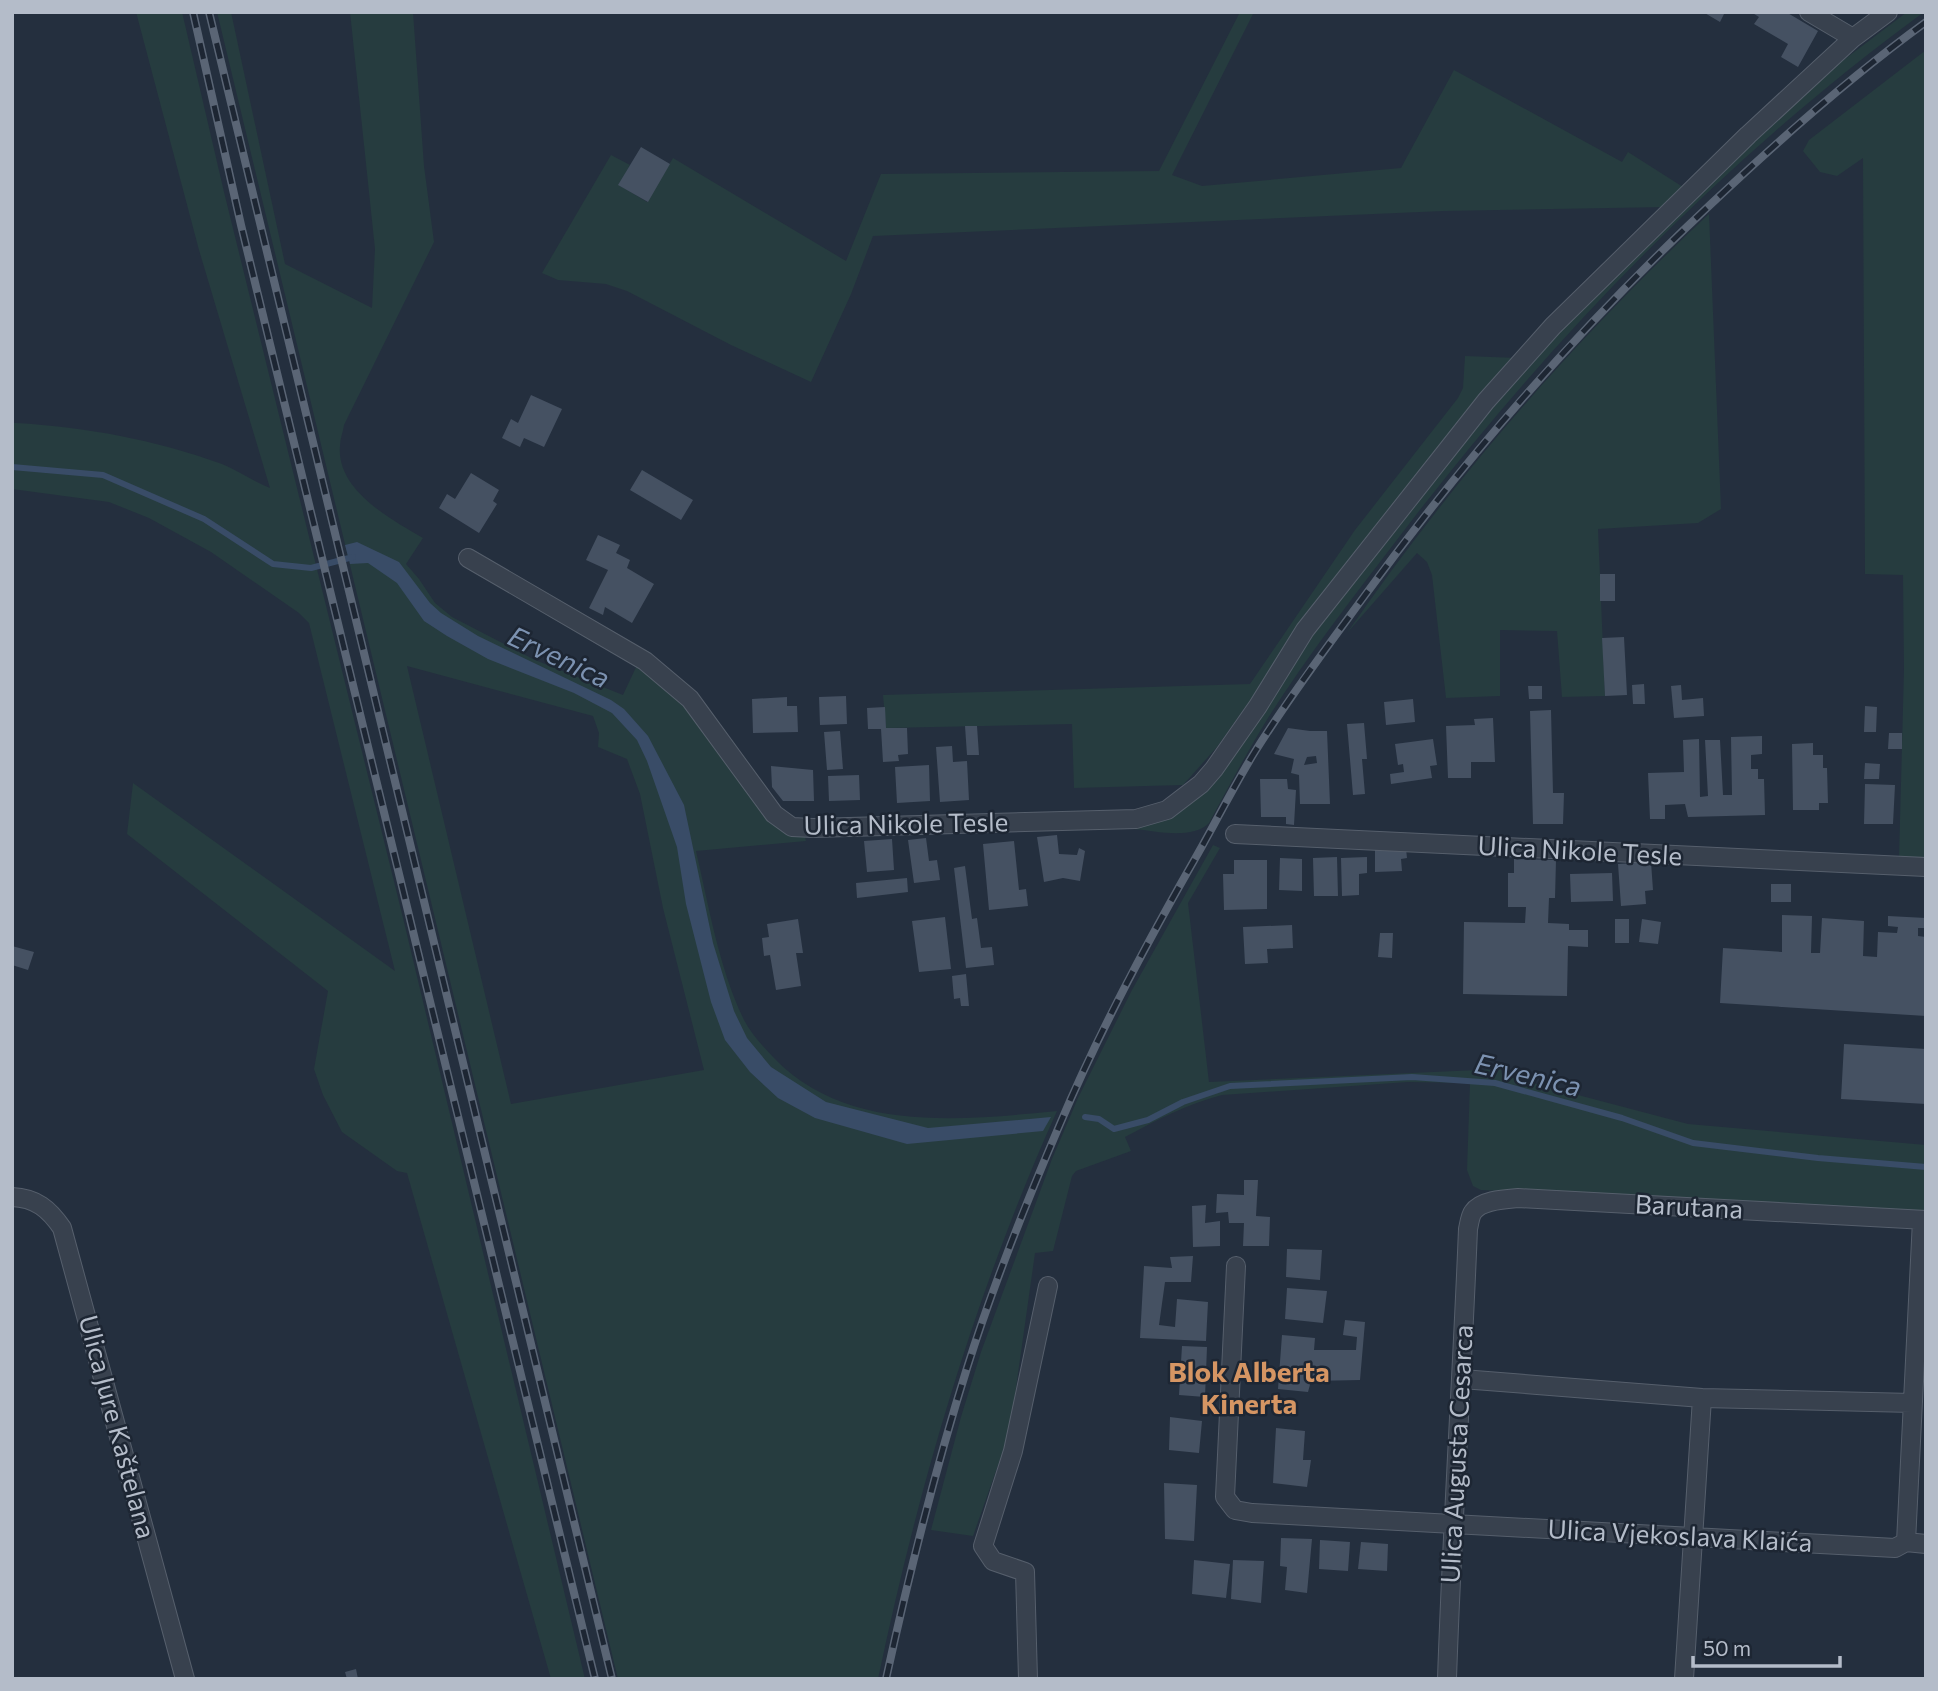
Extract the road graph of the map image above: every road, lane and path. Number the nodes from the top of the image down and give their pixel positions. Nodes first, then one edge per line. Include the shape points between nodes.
1 (1809, 12) edge
2 (1888, 12) edge
3 (1853, 38) junction
4 (468, 558) dead end
5 (1235, 834) dead end
6 (1926, 867) edge
7 (16, 1197) edge
8 (1924, 1220) edge
9 (1468, 1230) joint
10 (1236, 1266) dead end
11 (1048, 1286) dead end
12 (1462, 1379) junction
13 (1702, 1398) junction
14 (1912, 1404) junction
15 (1452, 1524) junction
16 (1692, 1537) junction
17 (1906, 1542) junction
18 (1926, 1544) edge
19 (185, 1679) edge
20 (1028, 1679) edge
21 (1447, 1679) edge
22 (1684, 1679) edge

1 - 3 street
2 - 3 street, Ulica Nikole Tesle
3 - 4 street, Ulica Nikole Tesle via 1647,232 1486,401 1305,629 1214,769 1167,810 1136,819 792,827 774,814 690,699 645,660
5 - 6 street, Ulica Nikole Tesle
7 - 19 street, Ulica Jure Kaštelana via 39,1203 62,1228
8 - 9 street, Barutana via 1518,1198 1480,1206 1473,1212
8 - 14 street
9 - 12 street, Ulica Augusta Cesarca
10 - 15 street via 1225,1497 1235,1510
11 - 20 street via 1013,1451 984,1546 993,1561 1025,1572
12 - 13 street
12 - 15 street, Ulica Augusta Cesarca
13 - 14 street
13 - 16 street
14 - 17 street
15 - 16 street, Ulica Vjekoslava Klaića
15 - 21 street, Ulica Augusta Cesarca
16 - 17 street, Ulica Vjekoslava Klaića via 1895,1548
16 - 22 street
17 - 18 street, Ulica Vjekoslava Klaića

